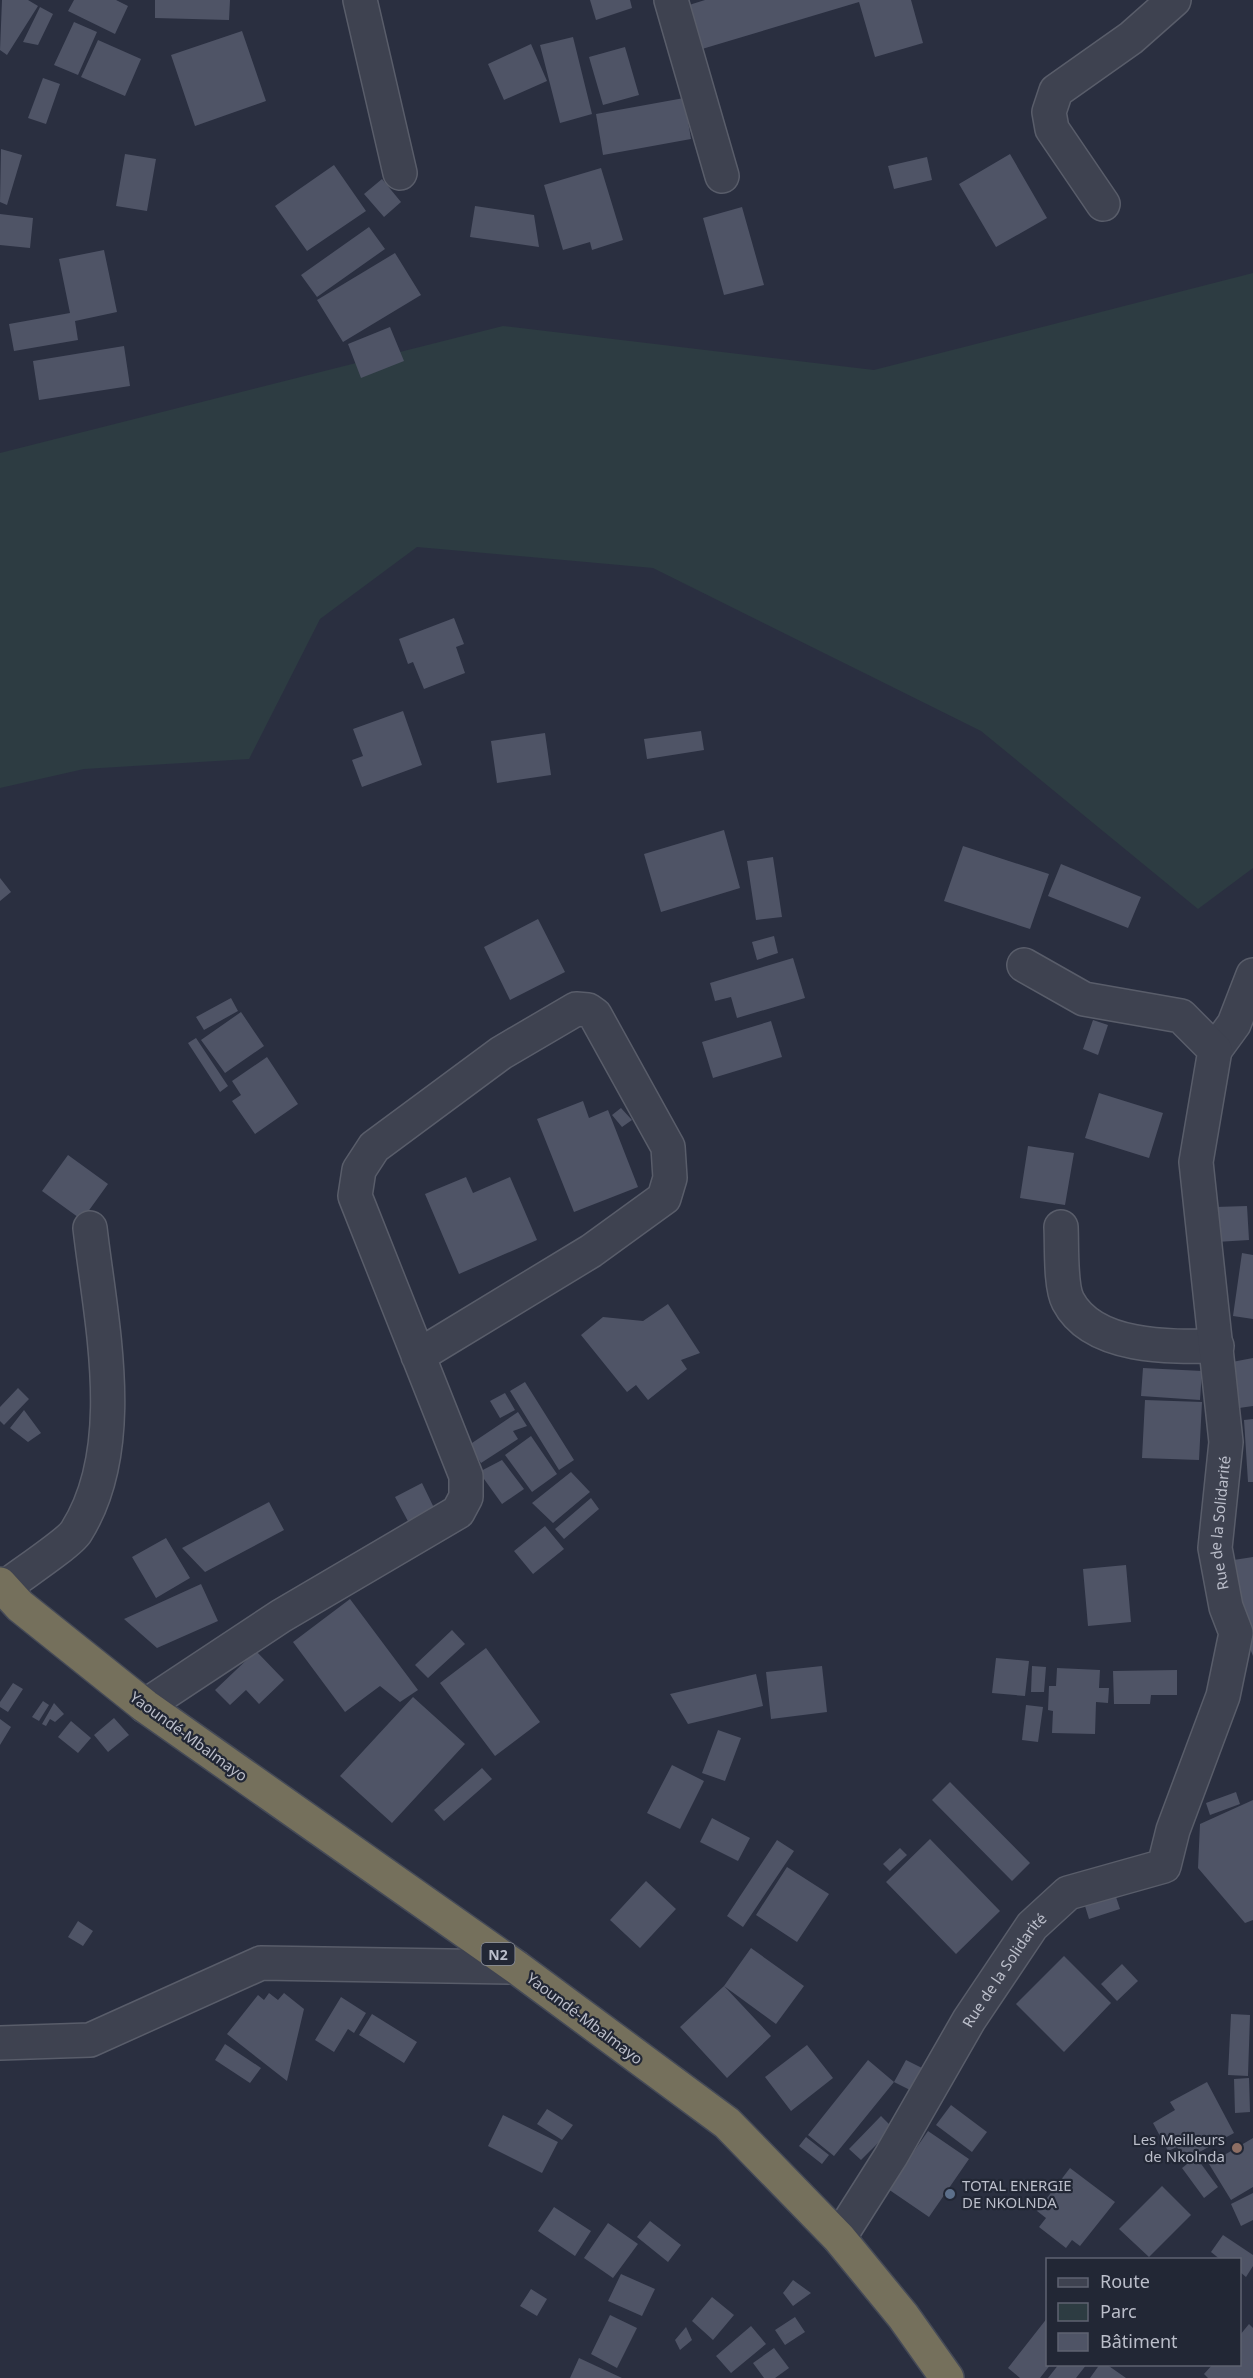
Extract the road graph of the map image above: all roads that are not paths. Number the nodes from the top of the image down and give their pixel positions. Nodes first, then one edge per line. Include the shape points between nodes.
1 (360, 0) edge
2 (671, 0) edge
3 (1174, 0) edge
4 (400, 173) dead end
5 (722, 176) dead end
6 (1103, 204) dead end
7 (1024, 965) dead end
8 (1253, 975) edge
9 (1215, 1050) junction
10 (1061, 1227) dead end
11 (90, 1228) dead end
12 (1217, 1346) junction
13 (418, 1356) junction
14 (6, 1596) edge
15 (145, 1706) junction
16 (516, 1967) junction
17 (0, 2043) edge
18 (839, 2238) junction
19 (947, 2378) edge

1 - 4 street
2 - 5 street
3 - 6 street via 1131,38 1056,92 1052,102 1052,129
7 - 9 street via 1084,999 1181,1016
8 - 9 street via 1234,1024
9 - 12 street, Rue de la Solidarité via 1196,1162
10 - 12 street via 1067,1300 1088,1324 1130,1342
11 - 14 street via 108,1423 99,1485 75,1534
12 - 18 street, Rue de la Solidarité via 1226,1442 1215,1548 1226,1607 1236,1633 1223,1696 1173,1830 1164,1866 1068,1893 1032,1926 969,2020
13 - 13 street via 355,1196 359,1170 374,1147 501,1053 576,1009 588,1010 595,1015 669,1147 670,1178 664,1198 591,1251
13 - 15 street via 466,1476 466,1497 458,1512 281,1616
14 - 15 highway, Yaoundé-Mbalmayo / N2
15 - 16 highway, Yaoundé-Mbalmayo / N2
16 - 17 street via 261,1963 90,2040
16 - 18 highway, Yaoundé-Mbalmayo / N2 via 727,2123
18 - 19 highway, Yaoundé-Mbalmayo / N2 via 903,2316

